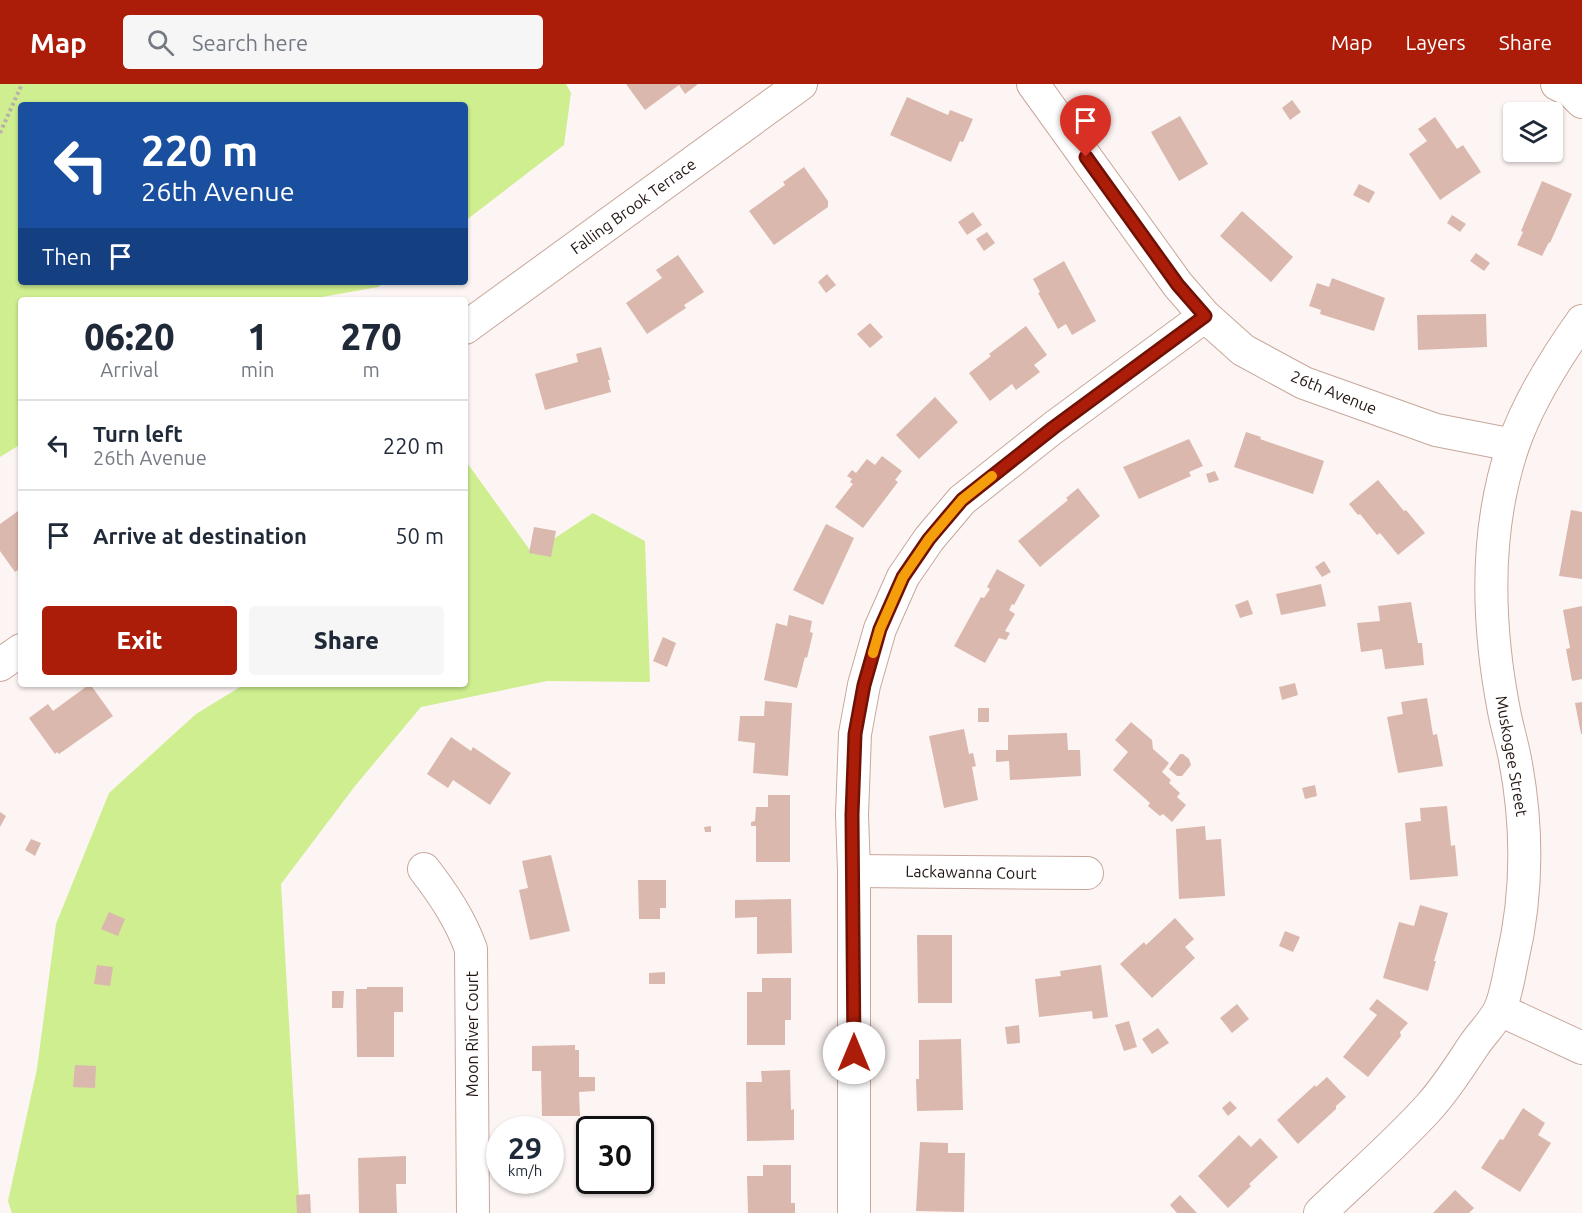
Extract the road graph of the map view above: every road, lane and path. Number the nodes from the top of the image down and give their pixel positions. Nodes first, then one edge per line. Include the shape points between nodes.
1 (22, 84) edge
2 (801, 84) edge
3 (1033, 84) edge
4 (1557, 84) edge
5 (1582, 102) edge
6 (0, 133) edge
7 (1205, 316) junction
8 (1582, 321) edge
9 (468, 326) edge
10 (1513, 446) junction
11 (18, 652) edge
12 (0, 665) edge
13 (424, 869) dead end
14 (854, 871) junction
15 (1087, 873) dead end
16 (1500, 1010) junction
17 (1582, 1048) edge
18 (473, 1213) edge
19 (854, 1213) edge
20 (1320, 1213) edge

1 - 6 path
2 - 9 street, Falling Brook Terrace
3 - 7 street, 26th Avenue via 1178,285
4 - 5 street
7 - 10 street, 26th Avenue via 1243,350 1304,383 1436,430
7 - 14 street via 962,500 903,577 880,629 857,724 852,815
8 - 10 street, Muskogee Street via 1555,361
10 - 16 street, Muskogee Street via 1497,502 1491,599 1504,712 1523,810 1526,858 1518,938
11 - 12 street
13 - 18 street, Moon River Court via 449,903 471,949
14 - 15 street, Lackawanna Court
14 - 19 street
16 - 17 street
16 - 20 street, Muskogee Street via 1432,1104

